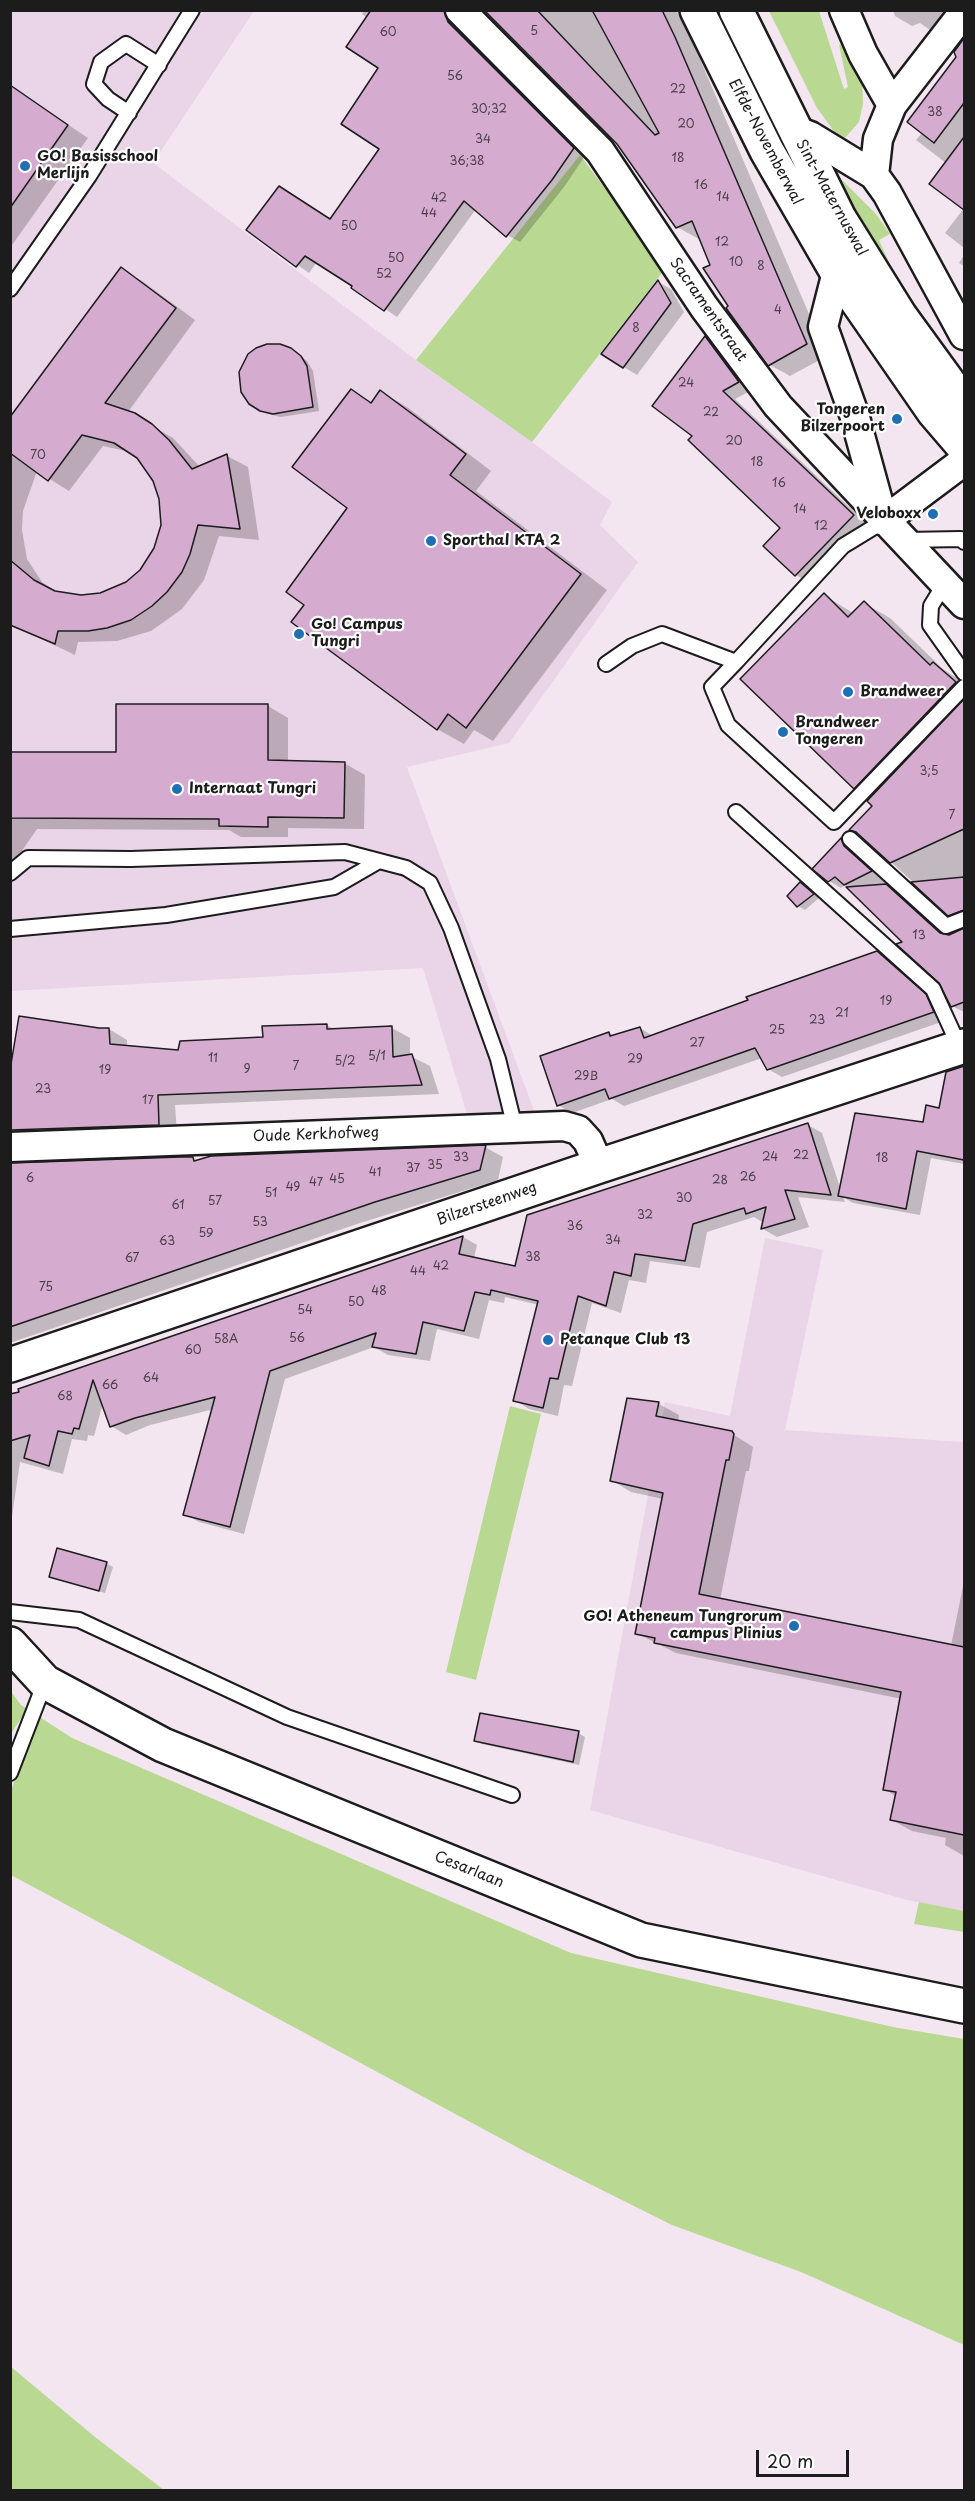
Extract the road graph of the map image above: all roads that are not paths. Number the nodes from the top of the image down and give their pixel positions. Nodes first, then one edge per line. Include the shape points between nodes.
1 (192, 10) edge
2 (460, 10) edge
3 (697, 10) edge
4 (736, 10) edge
5 (844, 10) edge
6 (964, 12) edge
7 (159, 65) junction
8 (892, 105) junction
9 (129, 113) junction
10 (794, 130) junction
11 (874, 176) junction
12 (837, 272) junction
13 (10, 289) edge
14 (964, 334) edge
15 (964, 404) edge
16 (964, 447) edge
17 (964, 461) edge
18 (894, 530) junction
19 (964, 542) edge
20 (945, 583) junction
21 (964, 604) edge
22 (736, 662) junction
23 (606, 664) dead end
24 (964, 673) edge
25 (964, 687) edge
26 (736, 812) dead end
27 (850, 839) dead end
28 (379, 861) junction
29 (10, 873) edge
30 (964, 919) edge
31 (10, 930) edge
32 (962, 1047) edge
33 (515, 1128) junction
34 (10, 1147) edge
35 (599, 1166) junction
36 (10, 1365) edge
37 (10, 1612) edge
38 (10, 1644) edge
39 (45, 1682) junction
40 (10, 1773) edge
41 (512, 1795) dead end
42 (964, 2006) edge

1 - 7 lane
2 - 18 street, Sacramentstraat via 600,151 704,307 778,406
3 - 12 main road, Elfde-Novemberwal via 767,151
4 - 10 main road, Elfde-Novemberwal
5 - 8 street
6 - 8 street
7 - 9 lane
7 - 9 lane via 126,44 101,62 94,84
8 - 11 street via 878,139
9 - 13 lane
10 - 11 street, Sint-Maternuswal
10 - 15 main road, Sint-Maternuswal via 839,218 900,316
11 - 14 street, Sint-Maternuswal
12 - 16 main road, Sint-Maternuswal via 934,412
12 - 18 street, Sint-Maternuswal via 823,327
17 - 18 street
18 - 19 lane
18 - 20 street, Sacramentstraat
18 - 22 lane via 843,546
20 - 21 street, Sacramentstraat
20 - 24 lane via 931,606 930,625
22 - 23 lane via 662,634 632,646
22 - 25 lane via 712,687 728,726 834,822
26 - 32 lane via 933,989
27 - 30 lane via 946,926
28 - 29 lane via 345,852 28,858
28 - 31 lane via 334,887 166,915
28 - 33 lane via 406,868 429,883 451,928 498,1059
32 - 35 main road, Bilzersteenweg
33 - 34 street, Oude Kerkhofweg
33 - 35 street, Oude Kerkhofweg via 564,1126 578,1130 588,1141
35 - 36 main road, Bilzersteenweg
37 - 41 lane via 79,1620 287,1717
38 - 39 main road, Cesarlaan
39 - 40 lane
39 - 42 main road, Cesarlaan via 163,1745 641,1940

